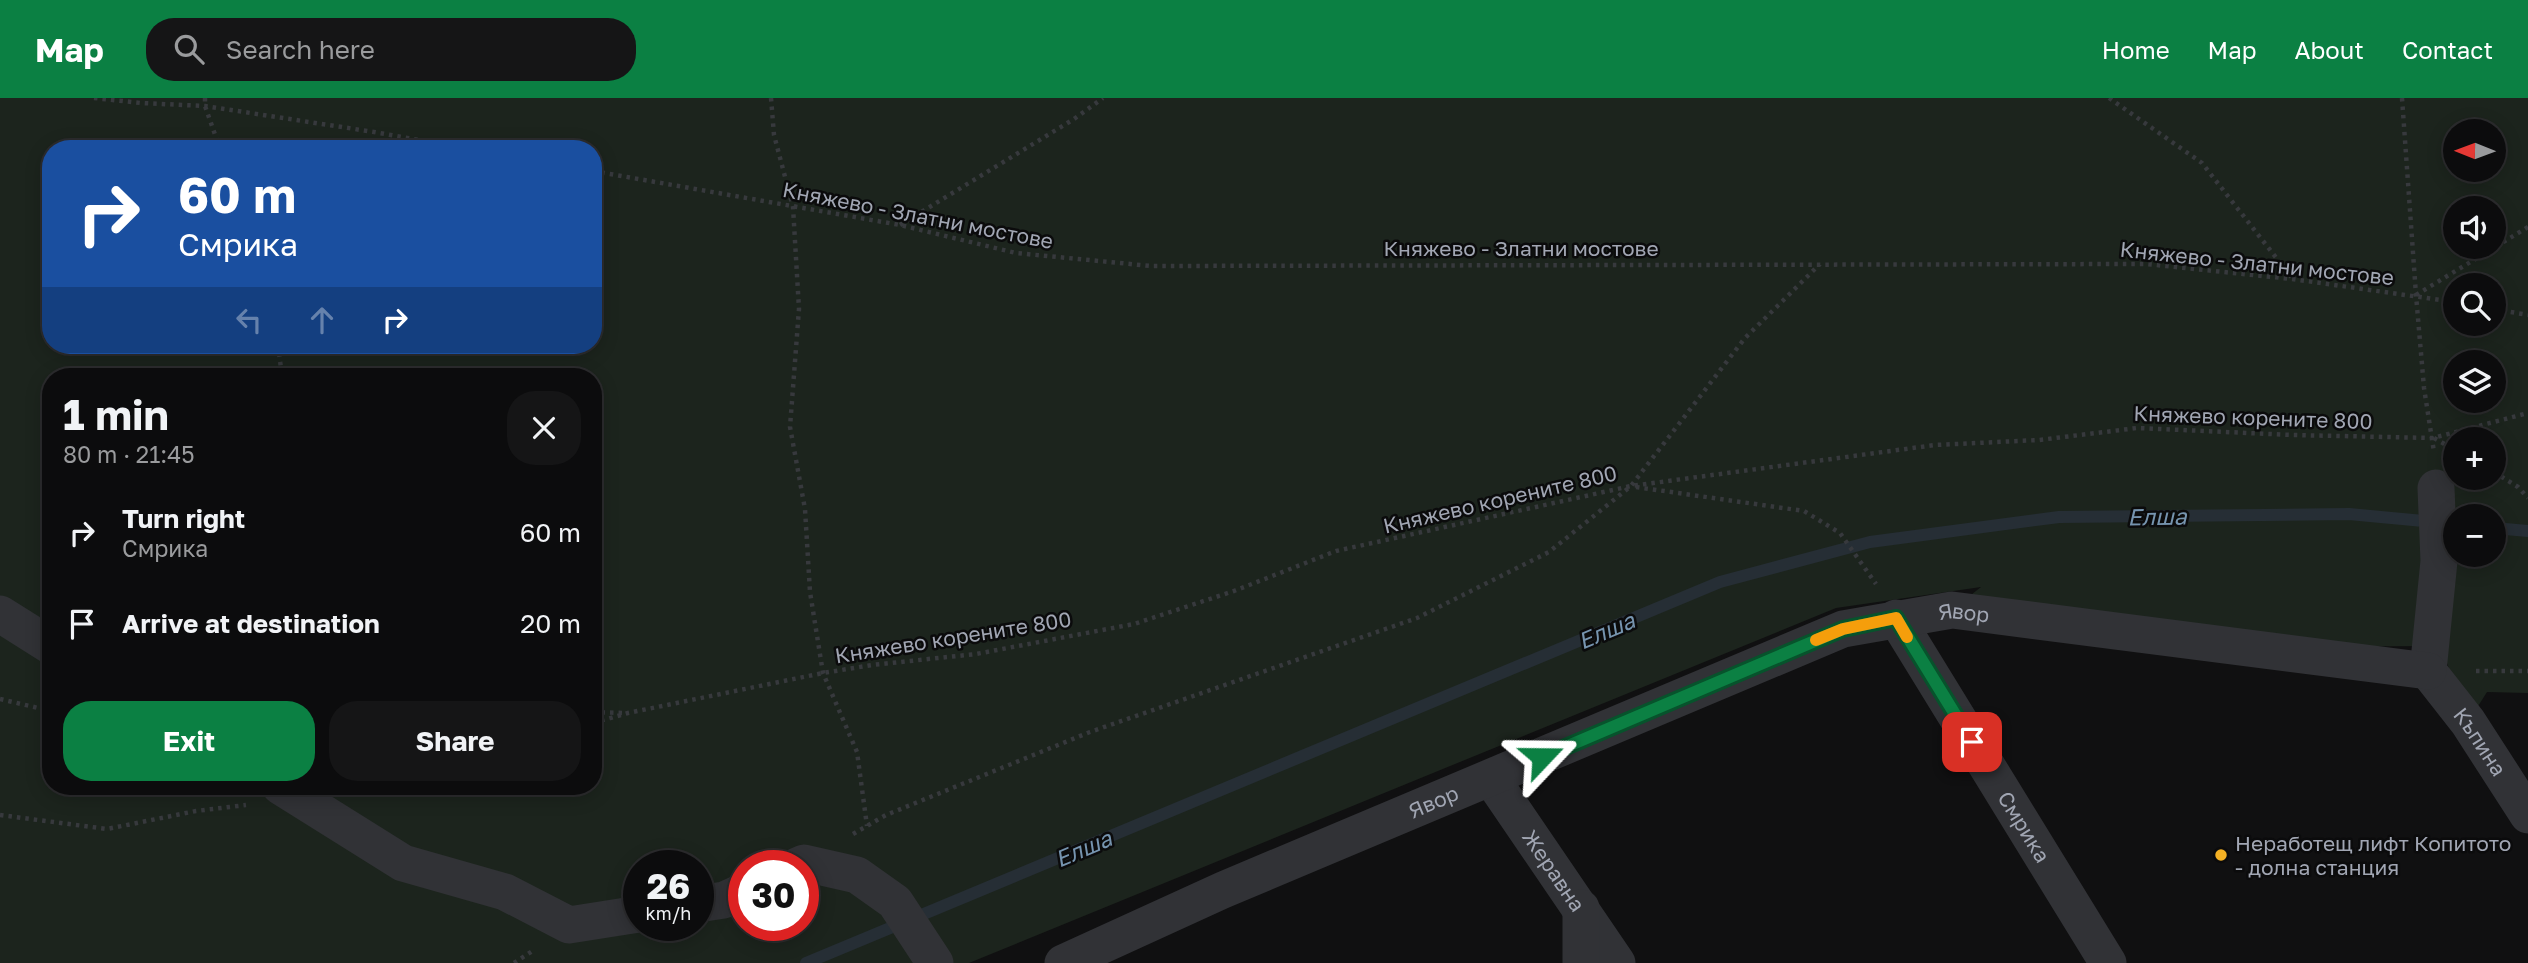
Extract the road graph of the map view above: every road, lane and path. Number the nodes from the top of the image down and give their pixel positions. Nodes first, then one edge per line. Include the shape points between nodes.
1 (94, 98) edge
2 (205, 98) edge
3 (771, 98) edge
4 (1103, 98) edge
5 (2109, 98) edge
6 (2402, 98) edge
7 (205, 106) junction
8 (217, 140) edge
9 (419, 140) edge
10 (602, 173) edge
11 (793, 207) junction
12 (900, 225) junction
13 (2528, 227) edge
14 (1821, 263) junction
15 (2292, 279) junction
16 (2416, 295) junction
17 (2443, 300) edge
18 (2506, 311) edge
19 (2528, 314) edge
20 (2528, 413) edge
21 (2433, 438) junction
22 (2443, 443) edge
23 (2506, 480) edge
24 (1631, 486) junction
25 (2436, 488) dead end
26 (2528, 498) edge
27 (1864, 565) dead end
28 (0, 614) edge
29 (1896, 618) junction
30 (42, 640) edge
31 (2428, 671) junction
32 (823, 673) junction
33 (0, 699) edge
34 (42, 709) edge
35 (602, 712) edge
36 (628, 713) junction
37 (602, 720) edge
38 (1491, 778) junction
39 (276, 795) edge
40 (296, 795) edge
41 (0, 815) edge
42 (2528, 815) edge
43 (867, 826) junction
44 (819, 854) edge
45 (819, 868) edge
46 (1581, 908) junction
47 (623, 917) edge
48 (935, 962) edge
49 (1062, 963) edge
50 (1581, 963) edge
51 (1617, 963) edge
52 (2108, 963) edge

1 - 7 path
2 - 7 path
3 - 11 path via 774,135
4 - 12 path
5 - 15 path via 2202,163
6 - 16 path
7 - 8 path
7 - 9 path
10 - 11 path, Княжево - Златни мостове
11 - 12 path, Княжево - Златни мостове
11 - 32 path via 799,309 790,427 805,509 810,592
12 - 14 path, Княжево - Златни мостове via 1016,253 1152,265
13 - 16 path
14 - 15 path, Княжево - Златни мостове via 2146,264
14 - 24 path via 1745,338
15 - 16 path, Княжево - Златни мостове
16 - 17 path, Княжево - Златни мостове
16 - 21 path
18 - 19 path
20 - 21 path
21 - 22 path
21 - 24 path, Княжево корените 800 via 2137,428 2039,440 1935,445
23 - 26 path
24 - 27 path via 1804,511 1840,533
24 - 32 path, Княжево корените 800 via 1336,551 1134,624 976,654
24 - 43 path via 1549,552 1417,618 1090,732
25 - 31 street via 2439,561
28 - 30 street
29 - 31 street, Явор via 1952,610
29 - 38 street, Явор via 1843,629
29 - 52 street, Смрика
31 - 42 street, Къпина via 2468,722
32 - 36 path, Княжево корените 800
32 - 43 path via 857,752
33 - 34 path
35 - 36 path
36 - 37 path, Княжево корените 800
38 - 46 street, Жеравна
38 - 49 street, Явор
39 - 41 path via 107,829
40 - 47 street via 403,863 505,892 569,925
43 - 44 path
45 - 48 street via 857,875 895,902
46 - 50 street
46 - 51 street, Жеравна

